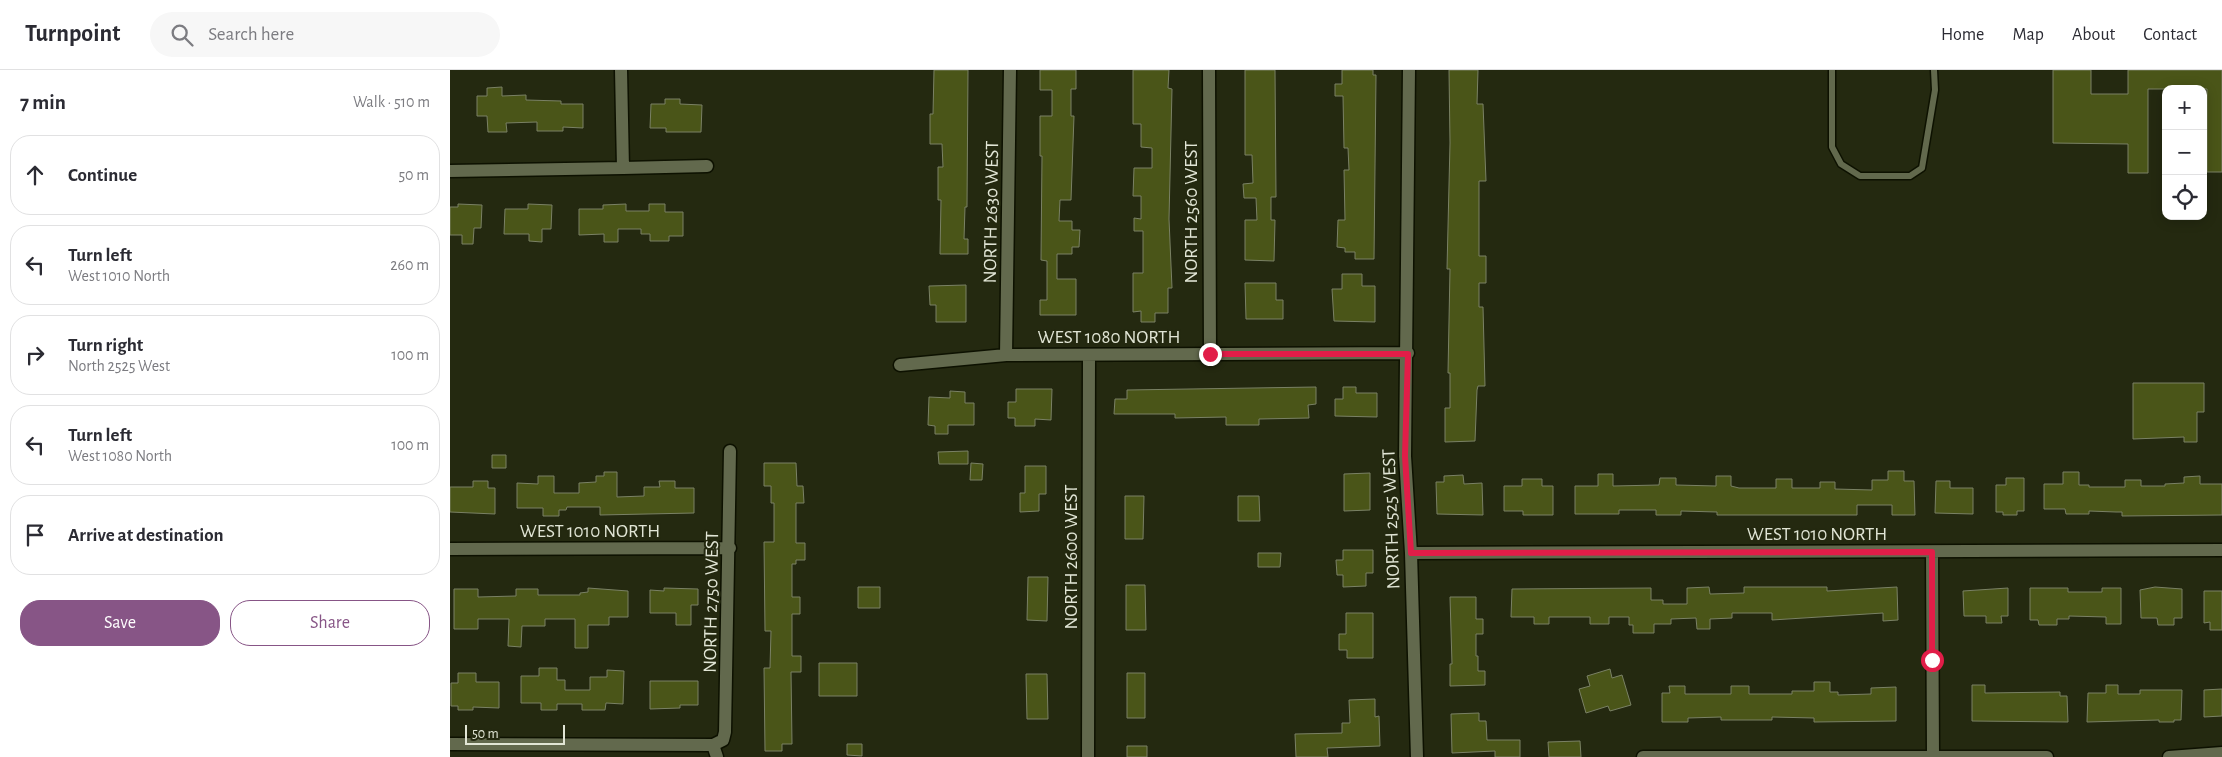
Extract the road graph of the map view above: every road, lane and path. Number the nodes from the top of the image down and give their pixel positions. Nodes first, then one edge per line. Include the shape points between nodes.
1 (621, 70) edge
2 (1010, 70) edge
3 (1209, 70) edge
4 (1409, 70) edge
5 (1832, 70) edge
6 (1934, 70) edge
7 (707, 166) dead end
8 (623, 168) junction
9 (450, 171) edge
10 (1210, 354) junction
11 (1408, 354) junction
12 (1006, 355) junction
13 (1089, 356) junction
14 (900, 365) dead end
15 (730, 451) dead end
16 (730, 548) junction
17 (450, 549) edge
18 (2222, 550) edge
19 (1932, 552) junction
20 (1411, 553) junction
21 (450, 744) edge
22 (715, 751) edge
23 (2222, 753) edge
24 (1933, 756) edge
25 (1088, 757) edge
26 (1417, 757) edge
27 (1643, 757) edge
28 (2046, 757) edge
29 (2169, 757) edge

1 - 8 street
2 - 12 street, NORTH 2630 WEST
3 - 10 street, NORTH 2560 WEST
4 - 11 street, NORTH 2525 WEST
5 - 6 lane via 1832,147 1841,164 1860,176 1910,176 1922,168 1926,153 1935,90
7 - 8 street
8 - 9 street
10 - 11 street, WEST 1080 NORTH
10 - 13 street, WEST 1080 NORTH
11 - 20 street, NORTH 2525 WEST via 1405,456
12 - 13 street, WEST 1080 NORTH
12 - 14 street, WEST 1080 NORTH
13 - 25 street, NORTH 2600 WEST
15 - 16 street, NORTH 2750 WEST
16 - 17 street, WEST 1010 NORTH
16 - 22 street, NORTH 2750 WEST via 725,732
18 - 19 street, WEST 1010 NORTH
19 - 20 street, WEST 1010 NORTH
19 - 24 street
20 - 26 street, NORTH 2525 WEST
21 - 22 street
23 - 29 street
24 - 27 street
24 - 28 street

